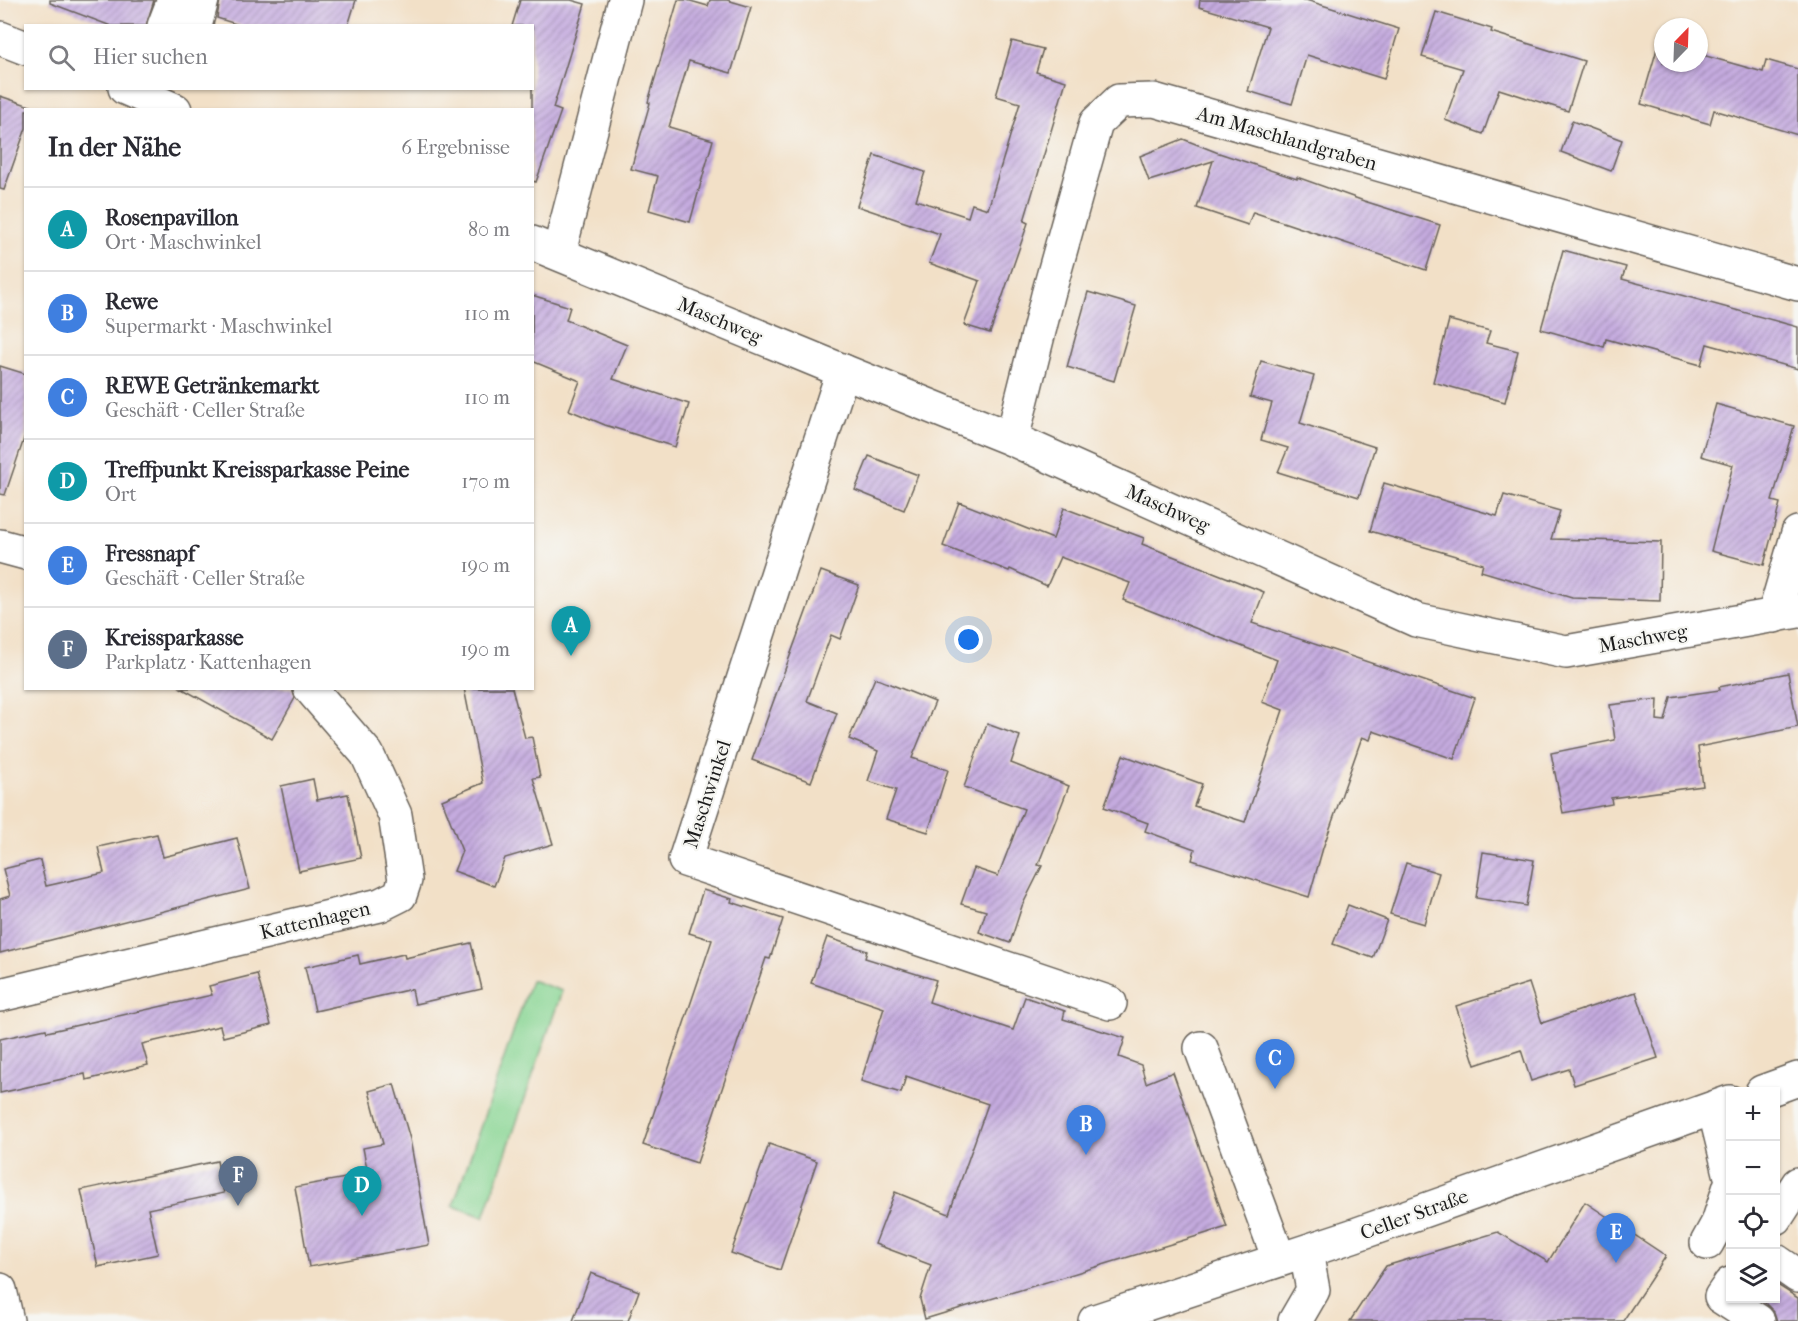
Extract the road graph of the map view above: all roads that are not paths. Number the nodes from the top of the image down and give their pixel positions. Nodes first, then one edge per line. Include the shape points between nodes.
1 (174, 0) edge
2 (202, 0) edge
3 (625, 0) edge
4 (165, 24) edge
5 (196, 24) edge
6 (0, 38) edge
7 (24, 47) edge
8 (135, 91) edge
9 (174, 102) edge
10 (546, 247) edge
11 (1798, 284) edge
12 (843, 371) junction
13 (1012, 439) junction
14 (1798, 533) edge
15 (0, 546) edge
16 (24, 553) edge
17 (1786, 613) edge
18 (312, 690) edge
19 (0, 995) edge
20 (1110, 1003) dead end
21 (1201, 1048) dead end
22 (1798, 1079) edge
23 (1776, 1087) edge
24 (1722, 1105) edge
25 (1727, 1141) edge
26 (1798, 1184) edge
27 (1728, 1195) edge
28 (1780, 1212) edge
29 (1707, 1243) dead end
30 (1293, 1256) junction
31 (1780, 1264) edge
32 (1798, 1276) edge
33 (0, 1290) edge
34 (1730, 1303) edge
35 (7, 1321) edge
36 (1095, 1321) edge
37 (1295, 1321) edge
38 (1758, 1321) edge

1 - 4 street
2 - 5 street
3 - 10 street, Maschweg
6 - 7 street
8 - 9 street
10 - 12 street, Maschweg
11 - 13 street, Am Maschlandgraben via 1154,100 1119,101 1096,123
12 - 13 street, Maschweg
12 - 20 street, Maschwinkel via 685,860
13 - 17 street, Maschweg via 1416,620 1566,652
14 - 17 street
15 - 16 street
18 - 19 street, Kattenhagen via 367,754 395,815 405,880 400,895 380,905
21 - 30 street
22 - 23 street
24 - 25 street
24 - 30 street, Celler Straße
26 - 28 street
27 - 29 street
30 - 36 street, Celler Straße
30 - 37 street via 1313,1290
31 - 32 street
33 - 35 street
34 - 38 street

